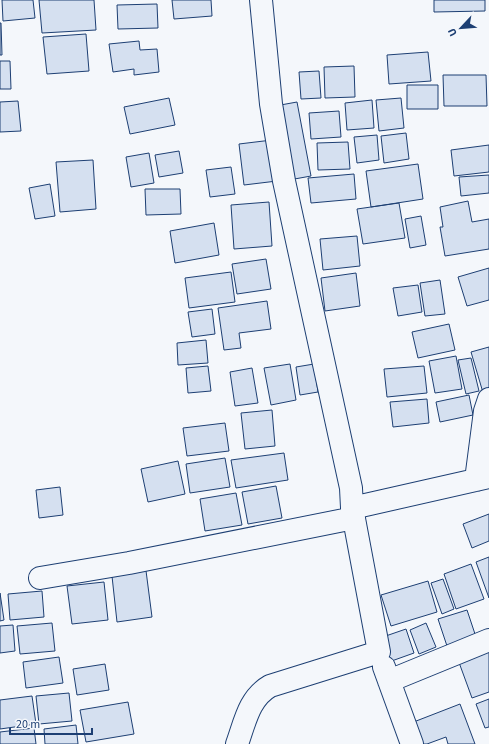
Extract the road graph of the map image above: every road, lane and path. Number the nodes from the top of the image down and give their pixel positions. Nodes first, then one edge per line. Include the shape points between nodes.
1 (261, 0) edge
2 (489, 399) edge
3 (482, 478) edge
4 (353, 513) junction
5 (40, 578) dead end
6 (489, 640) edge
7 (379, 652) junction
8 (389, 680) junction
9 (237, 744) edge
10 (412, 744) edge

1 - 4 street via 271,104 284,181 351,488
2 - 3 street via 485,411
3 - 4 street
4 - 5 street via 129,563
4 - 7 street
6 - 8 street
7 - 8 street
7 - 9 street via 263,690 249,709
8 - 10 street

